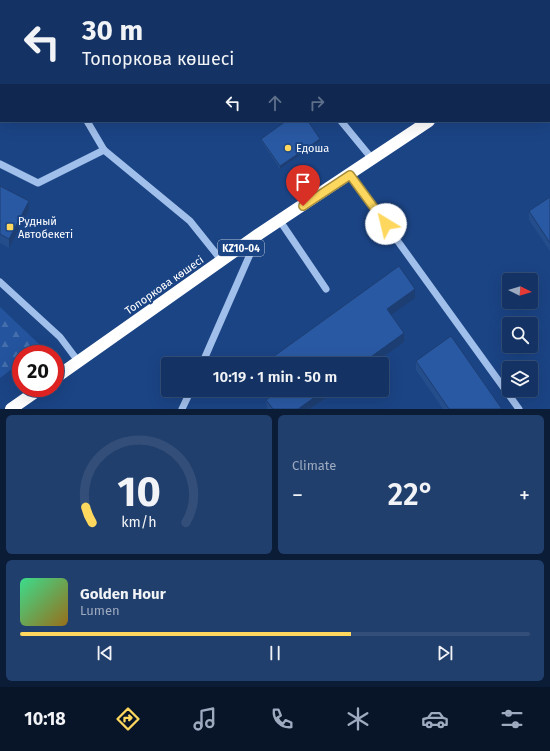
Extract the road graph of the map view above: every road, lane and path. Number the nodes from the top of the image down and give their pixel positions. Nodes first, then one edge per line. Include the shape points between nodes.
1 (88, 122) edge
2 (342, 122) edge
3 (428, 122) edge
4 (104, 150) junction
5 (372, 160) junction
6 (0, 164) edge
7 (350, 175) junction
8 (280, 221) junction
9 (259, 234) junction
10 (222, 261) junction
11 (0, 282) edge
12 (326, 288) dead end
13 (205, 357) edge
14 (78, 361) junction
15 (64, 371) edge
16 (28, 397) edge
17 (188, 397) edge
18 (11, 409) edge
19 (182, 409) edge
20 (519, 409) edge

1 - 4 lane
2 - 5 lane
3 - 5 highway, Топоркова көшесі / KZ10-04
4 - 6 lane via 38,183
4 - 10 lane via 190,221
5 - 7 highway, Топоркова көшесі / KZ10-04
7 - 8 highway, Топоркова көшесі / KZ10-04
7 - 20 lane
8 - 9 highway, Топоркова көшесі / KZ10-04
8 - 12 lane
9 - 10 highway, Топоркова көшесі / KZ10-04
9 - 13 lane
10 - 14 highway, Топоркова көшесі / KZ10-04
11 - 14 lane via 60,337
14 - 15 highway, Топоркова көшесі / KZ10-04
16 - 18 highway
17 - 19 lane

